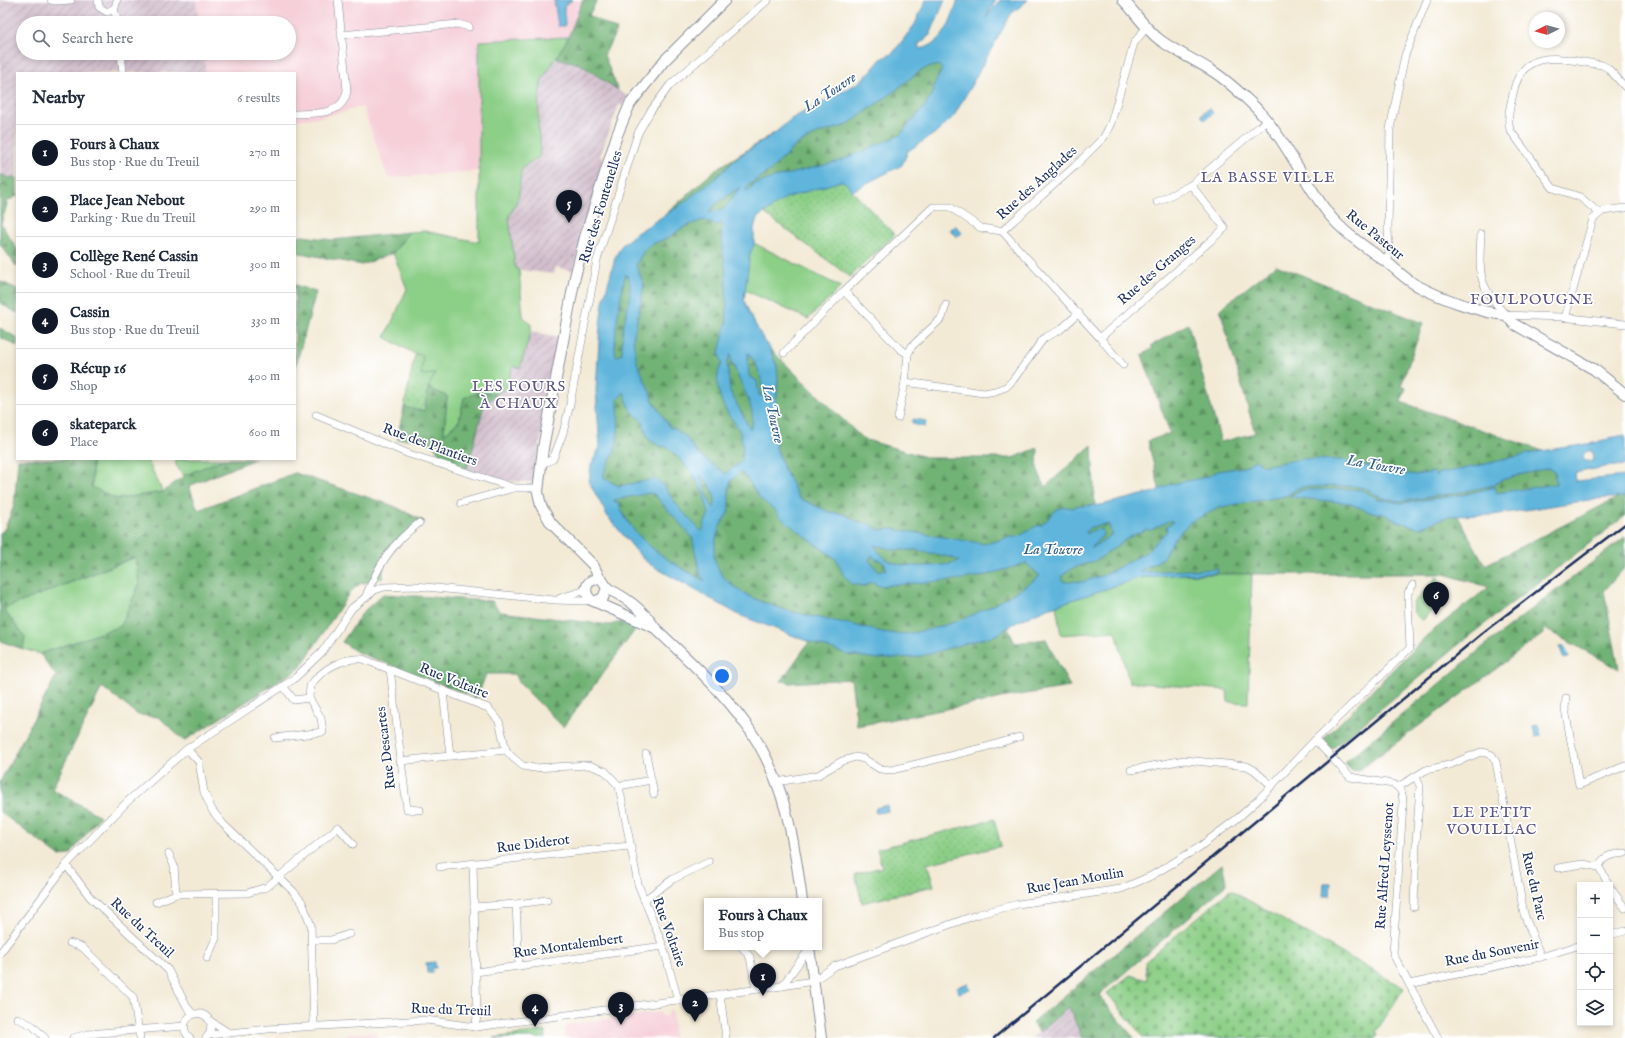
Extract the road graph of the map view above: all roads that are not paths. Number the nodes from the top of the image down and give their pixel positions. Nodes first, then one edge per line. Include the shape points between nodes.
1 (51, 0) edge
2 (71, 0) edge
3 (98, 0) edge
4 (117, 0) edge
5 (338, 0) edge
6 (725, 0) edge
7 (768, 0) edge
8 (1123, 0) edge
9 (1427, 0) edge
10 (114, 9) junction
11 (116, 16) edge
12 (469, 27) dead end
13 (1146, 28) junction
14 (341, 34) junction
15 (122, 60) edge
16 (123, 72) edge
17 (1625, 87) edge
18 (296, 114) edge
19 (1266, 121) junction
20 (1191, 185) junction
21 (1157, 202) dead end
22 (1625, 208) edge
23 (1599, 213) junction
24 (1002, 231) junction
25 (1481, 234) dead end
26 (1387, 263) junction
27 (844, 291) junction
28 (1493, 300) junction
29 (946, 305) dead end
30 (1488, 312) junction
31 (1079, 314) junction
32 (1506, 315) junction
33 (1565, 318) junction
34 (1625, 324) edge
35 (1100, 338) junction
36 (784, 353) dead end
37 (908, 354) junction
38 (1123, 364) dead end
39 (905, 382) junction
40 (1625, 394) edge
41 (316, 415) dead end
42 (898, 418) dead end
43 (540, 461) junction
44 (515, 488) junction
45 (537, 488) junction
46 (461, 503) dead end
47 (419, 523) dead end
48 (592, 584) junction
49 (1413, 584) dead end
50 (607, 588) junction
51 (364, 598) junction
52 (554, 600) junction
53 (593, 601) junction
54 (655, 628) junction
55 (390, 670) junction
56 (284, 686) junction
57 (443, 691) junction
58 (309, 698) junction
59 (1566, 698) dead end
60 (1019, 737) dead end
61 (275, 738) dead end
62 (1315, 740) junction
63 (187, 749) junction
64 (506, 750) junction
65 (646, 754) dead end
66 (450, 756) junction
67 (400, 761) junction
68 (1625, 766) edge
69 (1131, 770) dead end
70 (1416, 777) junction
71 (651, 780) junction
72 (777, 782) junction
73 (1271, 785) junction
74 (619, 786) junction
75 (1398, 787) junction
76 (654, 794) dead end
77 (420, 810) dead end
78 (353, 844) dead end
79 (629, 846) junction
80 (1625, 853) edge
81 (169, 854) dead end
82 (709, 862) dead end
83 (473, 864) junction
84 (66, 866) junction
85 (440, 867) dead end
86 (1599, 867) junction
87 (1558, 868) dead end
88 (278, 877) junction
89 (1607, 882) edge
90 (1613, 892) edge
91 (176, 894) junction
92 (216, 894) junction
93 (802, 898) edge
94 (547, 900) dead end
95 (644, 900) junction
96 (156, 902) dead end
97 (516, 904) junction
98 (474, 907) junction
99 (1414, 907) dead end
100 (1625, 908) edge
101 (1625, 931) edge
102 (348, 934) dead end
103 (1613, 934) edge
104 (312, 940) junction
105 (70, 943) dead end
106 (663, 946) junction
107 (1577, 946) edge
108 (744, 950) edge
109 (808, 950) edge
110 (809, 950) edge
111 (0, 953) edge
112 (1541, 957) junction
113 (207, 958) dead end
114 (519, 966) junction
115 (476, 972) junction
116 (813, 981) junction
117 (1409, 984) junction
118 (782, 986) junction
119 (756, 989) junction
120 (720, 994) junction
121 (678, 1000) junction
122 (193, 1014) junction
123 (17, 1018) dead end
124 (210, 1021) junction
125 (184, 1026) junction
126 (314, 1026) junction
127 (475, 1027) junction
128 (138, 1029) junction
129 (229, 1033) junction
130 (188, 1037) edge
131 (207, 1037) edge
132 (45, 1038) edge
133 (73, 1038) edge
134 (140, 1038) edge
135 (726, 1038) edge
136 (821, 1038) edge
137 (1438, 1038) edge

1 - 2 street
3 - 10 street via 99,7 104,11 110,12
4 - 10 street
5 - 14 street
6 - 43 street via 651,75 622,120 579,261
7 - 43 street, Rue des Fontenelles via 670,85 638,133 597,260 563,433 553,459 548,462
8 - 13 street, Rue Pasteur
9 - 26 street via 1405,55 1390,129
10 - 11 street
12 - 14 street via 458,24
13 - 19 street, Rue Pasteur via 1161,41 1211,70 1234,87
13 - 24 street, Rue des Anglades via 1134,44 1111,123 1104,137
14 - 18 street via 347,90 343,104 332,110
15 - 16 street
17 - 23 street via 1602,65 1544,58 1526,66 1515,82 1508,119 1510,130 1553,188 1580,197
19 - 20 street
19 - 26 street, Rue Pasteur via 1339,227
20 - 21 street
20 - 35 street, Rue des Granges via 1225,228
22 - 23 street
23 - 33 street via 1593,220
24 - 27 street, Rue des Anglades via 981,228 950,207 933,207
24 - 31 street
25 - 28 street via 1480,275 1485,290
26 - 30 street, Rue Pasteur via 1416,285
27 - 36 street, Rue des Anglades
27 - 37 street via 900,349
28 - 30 street via 1492,308
28 - 32 street
29 - 37 street via 942,318 912,346
30 - 32 street, Rue Pasteur
31 - 35 street
31 - 39 street via 1060,330 1044,338 1013,380 995,392 984,393
32 - 33 street
32 - 40 street via 1514,324 1595,370
33 - 34 street
35 - 38 street
37 - 39 street
39 - 42 street
41 - 44 street, Rue des Plantiers via 409,454
43 - 45 street
44 - 45 street, Rue des Plantiers
44 - 46 street
45 - 48 street via 541,506 548,518 586,559
47 - 51 street via 402,535 392,547 377,570
48 - 50 street via 604,582
48 - 52 street
48 - 53 street
49 - 62 street, Rue Jean Moulin via 1408,593 1410,648
50 - 53 street via 606,596
50 - 54 street via 630,601
51 - 52 street via 384,587 410,586
51 - 56 street via 352,608 318,658
52 - 53 street
53 - 54 street
54 - 72 street via 735,710 754,736
55 - 57 street, Rue Voltaire
55 - 58 street, Rue Voltaire via 363,659 344,661 332,666 314,680 310,686
55 - 67 street, Rue Descartes
56 - 58 street via 294,700
56 - 63 street
57 - 64 street, Rue Voltaire via 488,708 501,726
57 - 66 street
58 - 61 street via 321,718 323,732
59 - 68 street via 1565,709 1580,785
60 - 72 street via 892,770 880,769 864,759 849,758 818,775
62 - 73 street, Rue Jean Moulin
62 - 75 street, Rue Alfred Leyssenot via 1350,777
63 - 84 street via 128,801
63 - 88 street via 199,762 204,792 212,810
64 - 66 street
64 - 74 street via 523,766 597,767 611,775
65 - 71 street
66 - 67 street
67 - 77 street, Rue Descartes via 406,809
69 - 73 street via 1191,760 1247,766
70 - 75 street, Rue du Parc
70 - 99 street via 1420,786
70 - 112 street, Rue du Parc via 1431,769 1449,765 1481,752 1492,756 1496,762 1524,914
71 - 74 street
71 - 76 street
72 - 93 street via 792,829
73 - 116 street, Rue Jean Moulin via 1238,818 1215,836 1182,858 1127,887 1018,904 979,914 835,966
74 - 79 street, Rue Voltaire
75 - 117 street, Rue Alfred Leyssenot via 1403,805 1394,954
78 - 88 street via 338,827
79 - 83 street, Rue Diderot
79 - 95 street, Rue Voltaire
80 - 86 street via 1605,857
81 - 91 street via 174,866
82 - 95 street via 673,879
83 - 85 street, Rue Diderot
83 - 98 street
84 - 111 street
84 - 122 street, Rue du Treuil via 90,897 168,970
86 - 87 street via 1583,864
86 - 89 street
88 - 92 street via 258,891
88 - 104 street via 302,902 310,920
90 - 100 street
91 - 92 street
91 - 96 street
92 - 113 street via 216,938
94 - 97 street
95 - 106 street, Rue Voltaire
97 - 98 street
97 - 114 street
98 - 115 street
101 - 103 street
102 - 104 street via 331,940
104 - 126 street
105 - 128 street via 82,947 133,997
106 - 114 street, Rue Montalembert
106 - 121 street, Rue Voltaire
107 - 112 street, Rue du Souvenir
108 - 119 street via 750,957
109 - 118 street
110 - 116 street
112 - 117 street, Rue du Souvenir
114 - 115 street, Rue Montalembert
115 - 127 street
116 - 118 street, Rue du Treuil
116 - 136 street
117 - 137 street, Rue Alfred Leyssenot
118 - 119 street, Rue du Treuil
119 - 120 street, Rue du Treuil
120 - 121 street, Rue du Treuil
120 - 135 street
121 - 127 street, Rue du Treuil
122 - 124 street via 205,1015
122 - 125 street
123 - 132 street via 33,1026
124 - 129 street
124 - 131 street via 212,1027
125 - 128 street
125 - 130 street
126 - 127 street, Rue du Treuil via 426,1020
126 - 129 street, Rue du Treuil
128 - 133 street
128 - 134 street
129 - 131 street, Rue du Treuil

